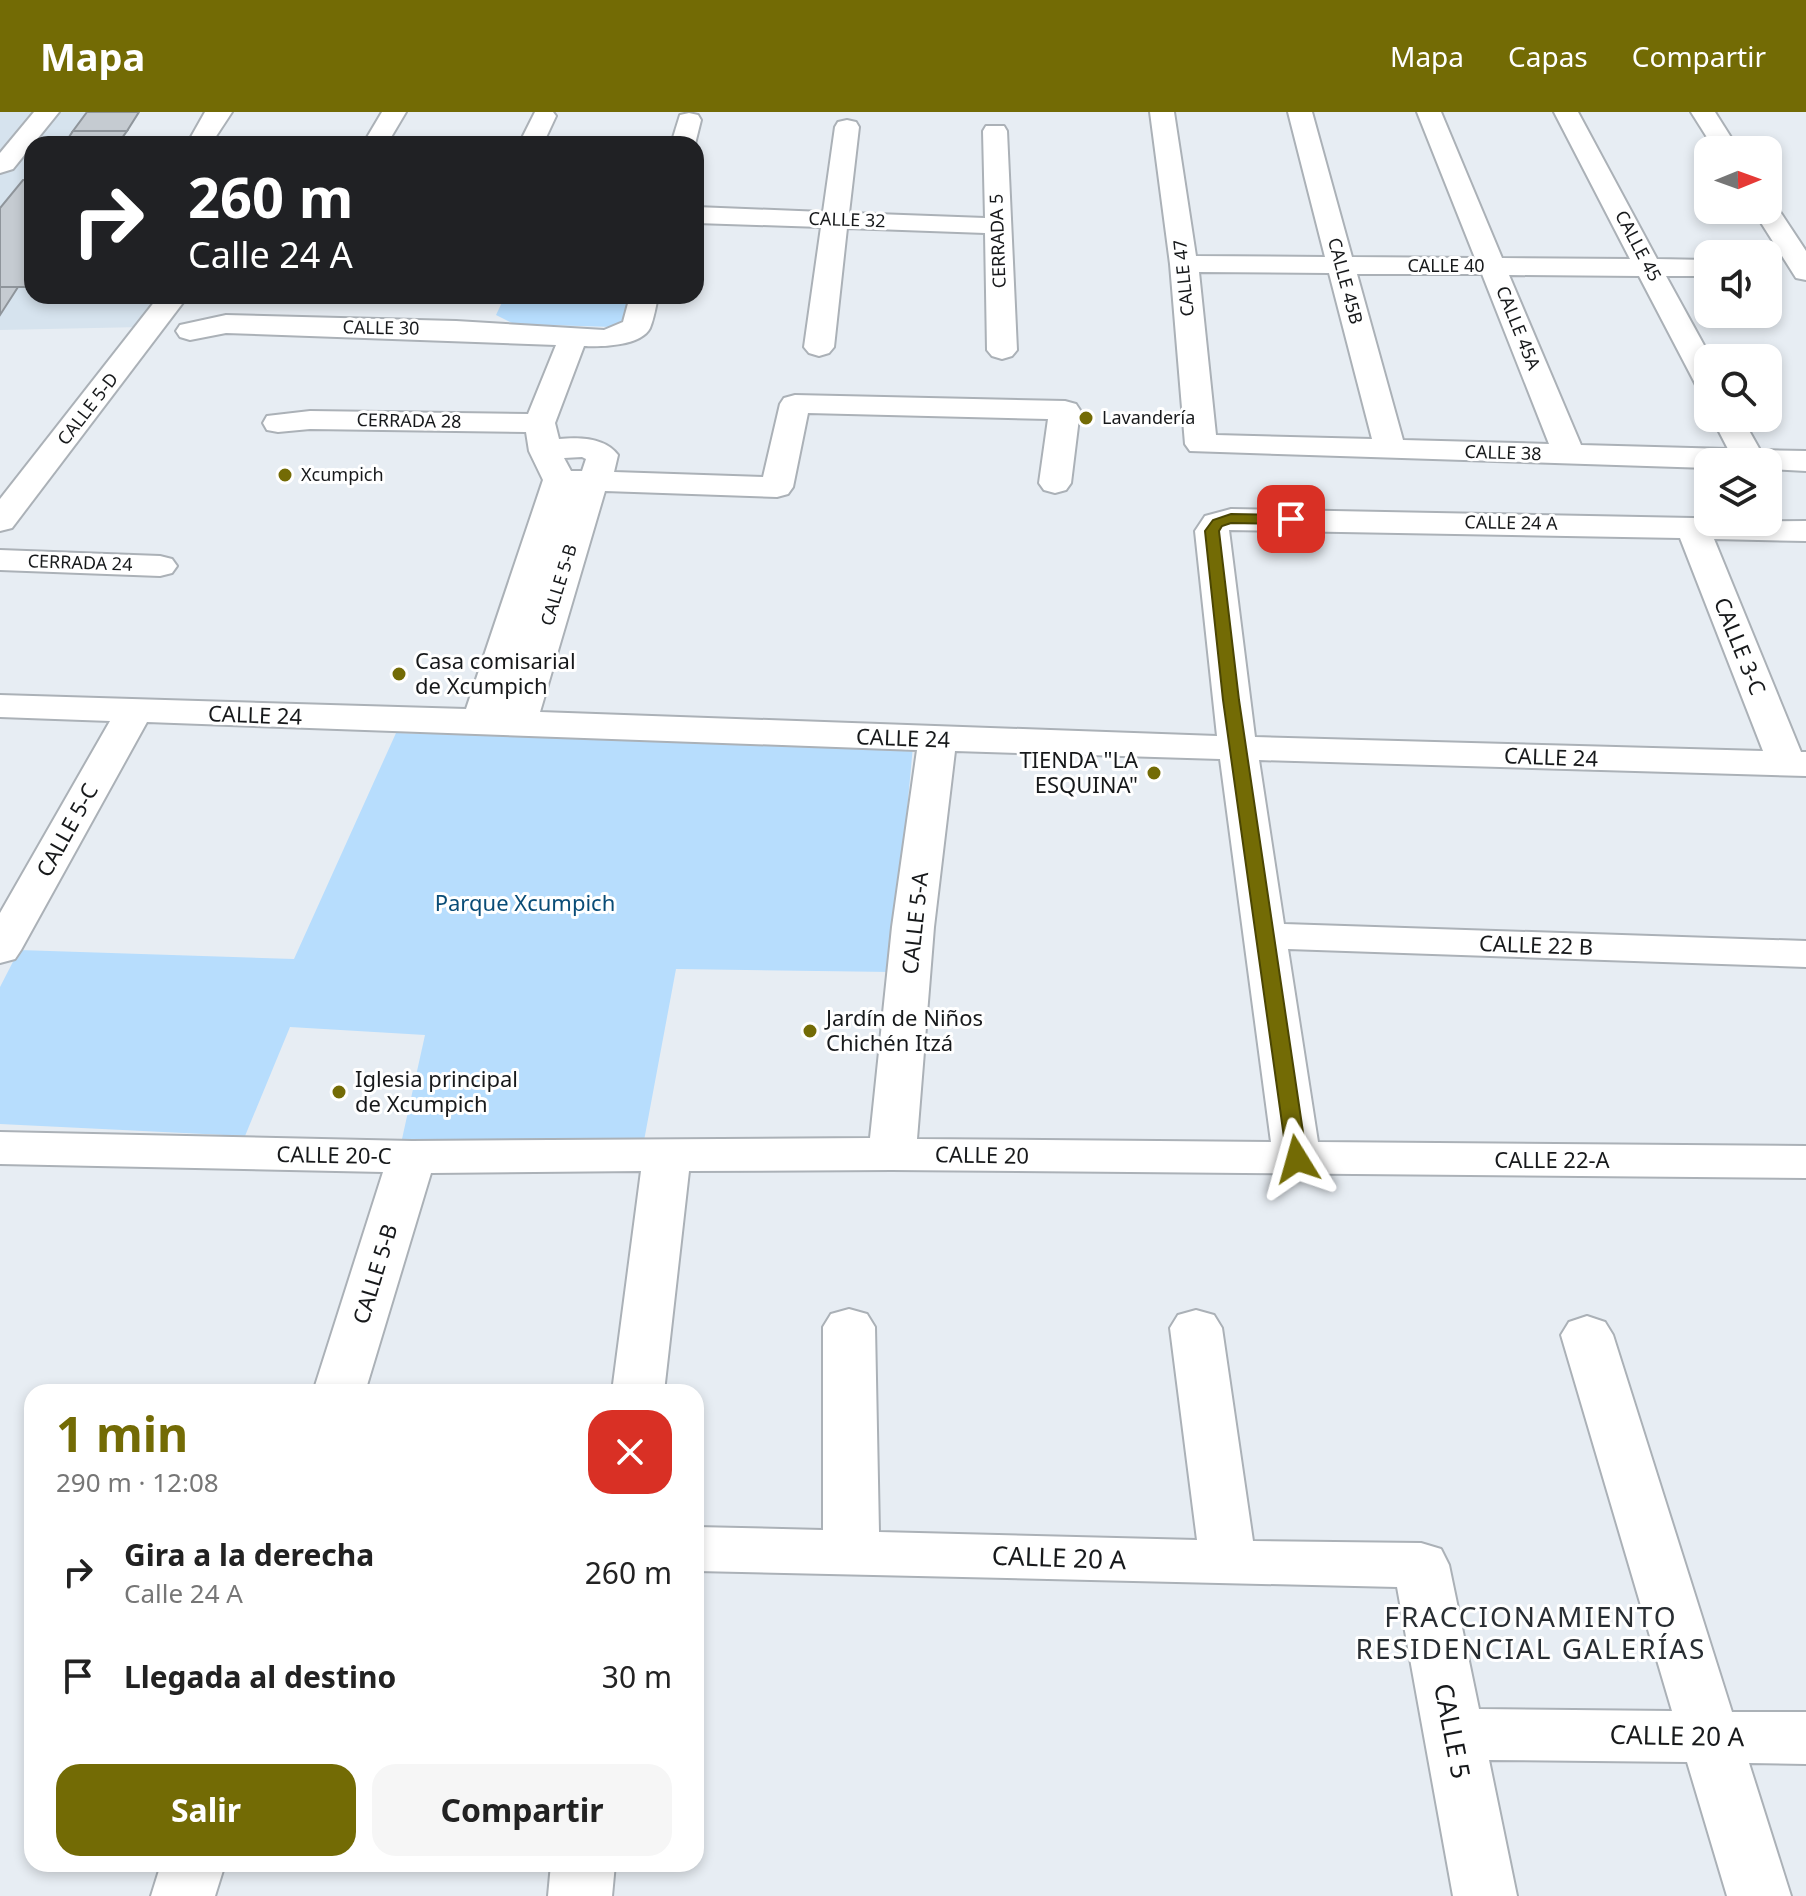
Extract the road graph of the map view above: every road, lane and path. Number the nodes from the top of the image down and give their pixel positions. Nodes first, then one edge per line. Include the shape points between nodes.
1 (47, 112) edge
2 (220, 112) edge
3 (394, 112) edge
4 (1162, 112) edge
5 (1300, 112) edge
6 (1429, 112) edge
7 (1566, 112) edge
8 (1703, 112) edge
9 (544, 116) dead end
10 (847, 127) dead end
11 (995, 131) dead end
12 (27, 136) edge
13 (204, 136) edge
14 (380, 136) edge
15 (535, 136) edge
16 (1718, 136) edge
17 (24, 140) edge
18 (0, 165) edge
19 (704, 215) edge
20 (835, 220) junction
21 (1775, 224) edge
22 (998, 226) junction
23 (1184, 264) junction
24 (1341, 266) junction
25 (1493, 266) junction
26 (1649, 268) junction
27 (1694, 268) edge
28 (1782, 270) edge
29 (1806, 271) edge
30 (168, 304) edge
31 (642, 304) edge
32 (490, 306) dead end
33 (190, 331) dead end
34 (503, 333) junction
35 (573, 337) junction
36 (819, 347) dead end
37 (1002, 350) dead end
38 (1694, 354) edge
39 (278, 423) dead end
40 (1201, 444) joint
41 (1390, 450) junction
42 (1569, 455) junction
43 (1694, 458) edge
44 (559, 459) junction
45 (1782, 460) edge
46 (1806, 461) edge
47 (1055, 483) dead end
48 (0, 521) edge
49 (1693, 528) junction
50 (1806, 531) edge
51 (0, 560) edge
52 (160, 566) dead end
53 (0, 706) edge
54 (134, 711) junction
55 (499, 722) junction
56 (937, 739) junction
57 (1238, 748) junction
58 (1797, 764) edge
59 (1266, 936) junction
60 (0, 950) edge
61 (1806, 954) edge
62 (0, 1148) edge
63 (892, 1154) junction
64 (412, 1157) junction
65 (667, 1157) junction
66 (1297, 1159) junction
67 (1806, 1162) edge
68 (849, 1327) dead end
69 (1196, 1328) dead end
70 (1587, 1335) dead end
71 (341, 1384) edge
72 (639, 1384) edge
73 (704, 1549) edge
74 (851, 1551) junction
75 (1228, 1563) junction
76 (1421, 1565) joint
77 (1452, 1734) junction
78 (1709, 1736) junction
79 (1806, 1738) edge
80 (190, 1872) edge
81 (582, 1872) edge
82 (183, 1896) edge
83 (580, 1896) edge
84 (1485, 1896) edge
85 (1759, 1896) edge

1 - 12 street
2 - 13 street
3 - 14 street
4 - 23 street, CALLE 47
5 - 24 street, CALLE 45B
6 - 25 street, CALLE 45A
7 - 26 street, CALLE 45
8 - 16 street
9 - 15 street
10 - 20 street
11 - 22 street, CERRADA 5
17 - 18 street
19 - 20 street, CALLE 32
20 - 22 street, CALLE 32
20 - 36 street
21 - 29 street
22 - 37 street, CERRADA 5
23 - 24 street, CALLE 40
23 - 40 street, CALLE 47
24 - 25 street, CALLE 40
24 - 41 street, CALLE 45B
25 - 26 street, CALLE 40
25 - 42 street, CALLE 45A
26 - 27 street, CALLE 40
26 - 38 street, CALLE 45
28 - 29 street
30 - 48 street, CALLE 5-D
31 - 35 street via 636,327 608,339
32 - 34 street via 485,316
33 - 34 street, CALLE 30 via 226,324
34 - 35 street, CALLE 30
35 - 44 street, CALLE 5-B
39 - 44 street, CERRADA 28 via 310,420
40 - 41 street, CALLE 38
41 - 42 street, CALLE 38
42 - 43 street, CALLE 38
44 - 47 street, CERRADA 28 via 777,487 795,404 1065,410
44 - 55 street, CALLE 5-B
45 - 46 street, CALLE 38
49 - 50 street, CALLE 24 A
49 - 57 street, CALLE 24 A via 1231,519 1217,523 1212,531
49 - 58 street, CALLE 3-C
51 - 52 street, CERRADA 24
53 - 54 street, CALLE 24
54 - 55 street, CALLE 24
54 - 60 street, CALLE 5-C
55 - 56 street, CALLE 24
56 - 57 street, CALLE 24
56 - 63 street, CALLE 5-A
57 - 58 street, CALLE 24
57 - 59 street
59 - 61 street, CALLE 22 B
59 - 66 street
62 - 64 street, CALLE 20-C
63 - 65 street, CALLE 20
63 - 66 street, CALLE 20
64 - 65 street, CALLE 20-C
64 - 71 street, CALLE 5-B
65 - 72 street
66 - 67 street, CALLE 22-A
68 - 74 street
69 - 75 street
70 - 78 street
73 - 74 street, CALLE 20 A
74 - 75 street, CALLE 20 A
75 - 76 street, CALLE 20 A
76 - 77 street, CALLE 5
77 - 78 street, CALLE 20 A
77 - 84 street, CALLE 5
78 - 79 street, CALLE 20 A
78 - 85 street
80 - 82 street
81 - 83 street

